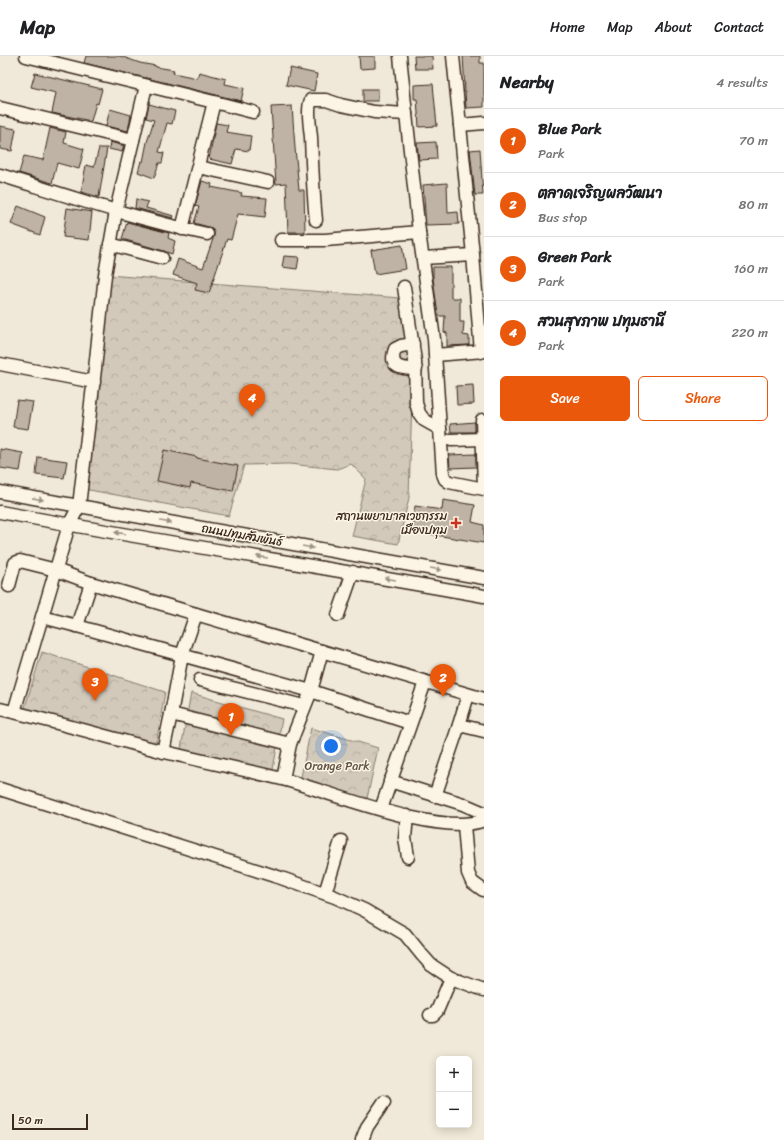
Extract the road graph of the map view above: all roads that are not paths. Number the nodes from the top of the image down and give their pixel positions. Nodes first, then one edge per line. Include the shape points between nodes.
1 (26, 56) edge
2 (400, 56) edge
3 (453, 56) edge
4 (146, 86) junction
5 (214, 102) junction
6 (0, 108) edge
7 (253, 112) dead end
8 (406, 114) junction
9 (484, 124) edge
10 (460, 125) junction
11 (133, 140) junction
12 (198, 166) junction
13 (0, 175) edge
14 (268, 182) dead end
15 (116, 211) junction
16 (316, 220) dead end
17 (182, 229) junction
18 (419, 232) junction
19 (206, 234) dead end
20 (281, 240) dead end
21 (110, 244) junction
22 (473, 255) junction
23 (162, 258) dead end
24 (423, 258) junction
25 (404, 287) dead end
26 (413, 344) junction
27 (482, 352) edge
28 (435, 355) junction
29 (0, 364) edge
30 (416, 369) junction
31 (94, 382) junction
32 (482, 420) dead end
33 (440, 429) junction
34 (483, 439) junction
35 (451, 440) dead end
36 (484, 488) edge
37 (0, 492) edge
38 (78, 506) junction
39 (0, 512) edge
40 (69, 525) junction
41 (56, 570) junction
42 (353, 572) junction
43 (484, 578) edge
44 (91, 582) junction
45 (10, 586) dead end
46 (484, 596) edge
47 (196, 614) junction
48 (338, 615) dead end
49 (42, 617) junction
50 (77, 626) junction
51 (322, 651) junction
52 (182, 655) junction
53 (225, 666) junction
54 (200, 680) dead end
55 (425, 682) junction
56 (222, 685) junction
57 (311, 691) junction
58 (468, 695) junction
59 (484, 699) edge
60 (304, 706) junction
61 (0, 709) edge
62 (14, 712) junction
63 (171, 714) junction
64 (410, 724) junction
65 (459, 726) junction
66 (484, 731) edge
67 (290, 744) junction
68 (163, 752) junction
69 (282, 780) junction
70 (390, 781) junction
71 (0, 789) edge
72 (435, 796) junction
73 (381, 809) junction
74 (484, 813) edge
75 (407, 816) junction
76 (484, 820) edge
77 (464, 825) junction
78 (341, 841) dead end
79 (408, 857) dead end
80 (483, 890) dead end
81 (325, 893) junction
82 (451, 978) junction
83 (484, 990) edge
84 (430, 1015) dead end
85 (384, 1102) dead end
86 (362, 1140) edge

1 - 4 street
2 - 8 street
3 - 10 street
4 - 5 street
4 - 11 street
5 - 7 street
5 - 12 street
6 - 11 street
8 - 16 street via 374,112 326,100 311,100
8 - 18 street
9 - 10 street
10 - 22 street
11 - 15 street
12 - 14 street
12 - 17 street
13 - 15 street
15 - 17 street
15 - 21 street
17 - 19 street
18 - 20 street via 325,240
18 - 24 street
21 - 23 street
21 - 31 street
22 - 24 street
22 - 27 street
24 - 28 street
25 - 26 street
26 - 30 street
26 - 30 street via 395,349 392,355 396,366
27 - 28 street
28 - 33 street
29 - 31 street
30 - 33 street via 416,402 419,413 424,420
31 - 38 street
32 - 34 street
33 - 36 street via 445,479 449,482
34 - 35 street
34 - 36 street
37 -> 38 street, ถนนปทุมสัมพันธ์
38 - 40 street
38 -> 43 street, ถนนปทุมสัมพันธ์
39 - 40 street, ถนนปทุมสัมพันธ์
40 - 41 street
42 -> 40 street, ถนนปทุมสัมพันธ์
41 - 44 street
41 - 45 street via 17,562
41 - 49 street
46 -> 42 street, ถนนปทุมสัมพันธ์
42 - 48 street
44 - 47 street
44 - 50 street
47 - 51 street
47 - 52 street
49 - 50 street
49 - 62 street
50 - 52 street
51 - 55 street
51 - 57 street
52 - 53 street
52 - 63 street
53 - 56 street
53 - 57 street
54 - 56 street
55 - 58 street
55 - 64 street
56 - 60 street
57 - 60 street
57 - 64 street
58 - 59 street
58 - 65 street
60 - 67 street
61 - 62 street
62 - 68 street
63 - 67 street
63 - 68 street
64 - 70 street
65 - 66 street
65 - 72 street
67 - 69 street
68 - 69 street
69 - 73 street
70 - 72 street
70 - 73 street
71 - 81 street
72 - 74 street
73 - 75 street
75 - 77 street via 425,821
75 - 79 street via 405,838
76 - 77 street
77 - 80 street via 468,873 472,882
78 - 81 street
81 - 82 street via 364,910 405,934 431,964
82 - 83 street
82 - 84 street via 437,1011
85 - 86 street via 367,1127

